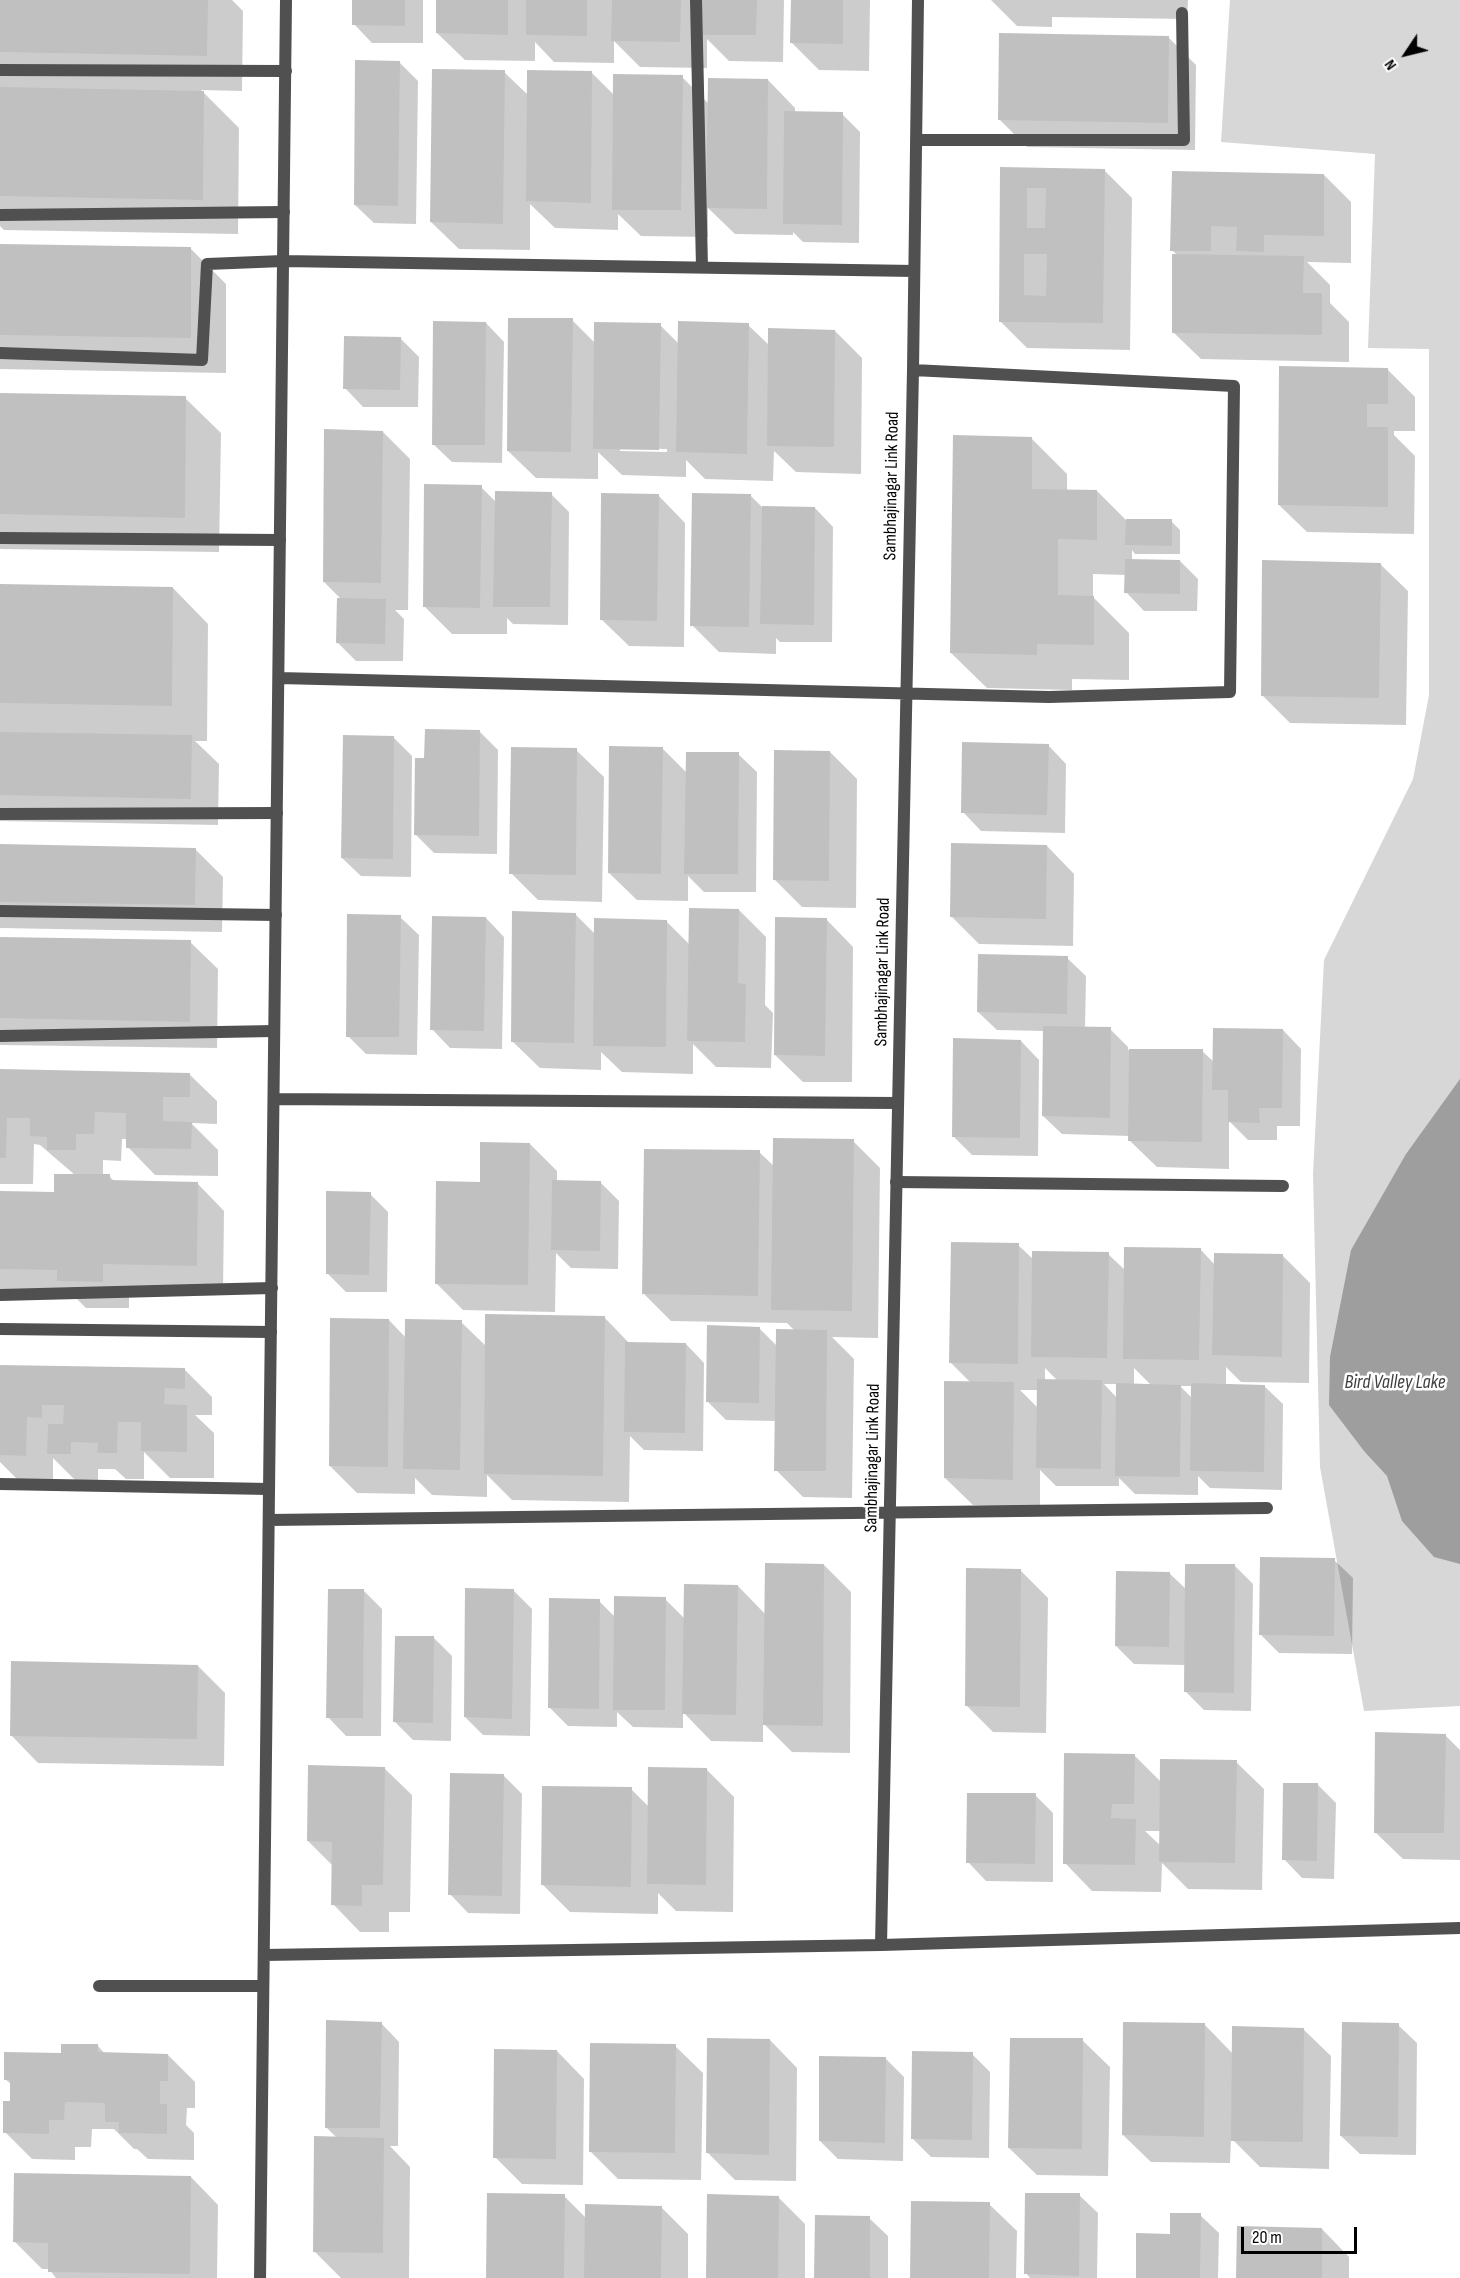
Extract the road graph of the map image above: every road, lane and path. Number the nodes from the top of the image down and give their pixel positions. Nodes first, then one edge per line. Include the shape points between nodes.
1 (286, 0) edge
2 (696, 0) edge
3 (918, 0) edge
4 (1182, 13) dead end
5 (0, 70) edge
6 (286, 71) junction
7 (916, 140) junction
8 (284, 212) junction
9 (0, 215) edge
10 (283, 261) junction
11 (702, 267) junction
12 (914, 271) junction
13 (0, 352) edge
14 (913, 370) junction
15 (0, 538) edge
16 (280, 540) junction
17 (279, 678) junction
18 (906, 693) junction
19 (277, 813) junction
20 (0, 814) edge
21 (0, 911) edge
22 (276, 915) junction
23 (274, 1031) junction
24 (0, 1036) edge
25 (274, 1099) junction
26 (898, 1103) junction
27 (896, 1182) junction
28 (1283, 1186) dead end
29 (272, 1288) junction
30 (0, 1295) edge
31 (0, 1329) edge
32 (271, 1332) junction
33 (0, 1484) edge
34 (269, 1489) junction
35 (1267, 1508) dead end
36 (890, 1512) junction
37 (268, 1520) junction
38 (1460, 1928) edge
39 (881, 1945) junction
40 (264, 1954) junction
41 (99, 1986) dead end
42 (263, 1986) junction
43 (260, 2278) edge

1 - 6 street
2 - 11 street
3 - 7 street, Sambhajinagar Link Road
4 - 7 street via 1184,140
5 - 6 street
6 - 8 street
7 - 12 street, Sambhajinagar Link Road
8 - 9 street
8 - 10 street
10 - 11 street
10 - 13 street via 207,264 202,360
10 - 16 street
11 - 12 street
12 - 14 street, Sambhajinagar Link Road
14 - 18 street, Sambhajinagar Link Road
14 - 18 street via 1234,386 1230,692 1049,697
15 - 16 street
16 - 17 street
17 - 18 street
17 - 19 street
18 - 26 street, Sambhajinagar Link Road
19 - 20 street
19 - 22 street
21 - 22 street
22 - 23 street
23 - 24 street
23 - 25 street
25 - 26 street
25 - 29 street
26 - 27 street, Sambhajinagar Link Road
27 - 28 street
27 - 36 street, Sambhajinagar Link Road
29 - 30 street
29 - 32 street
31 - 32 street
32 - 34 street
33 - 34 street
34 - 37 street
35 - 36 street
36 - 37 street
36 - 39 street, Sambhajinagar Link Road
37 - 40 street
38 - 39 street
39 - 40 street
40 - 42 street
41 - 42 street
42 - 43 street

